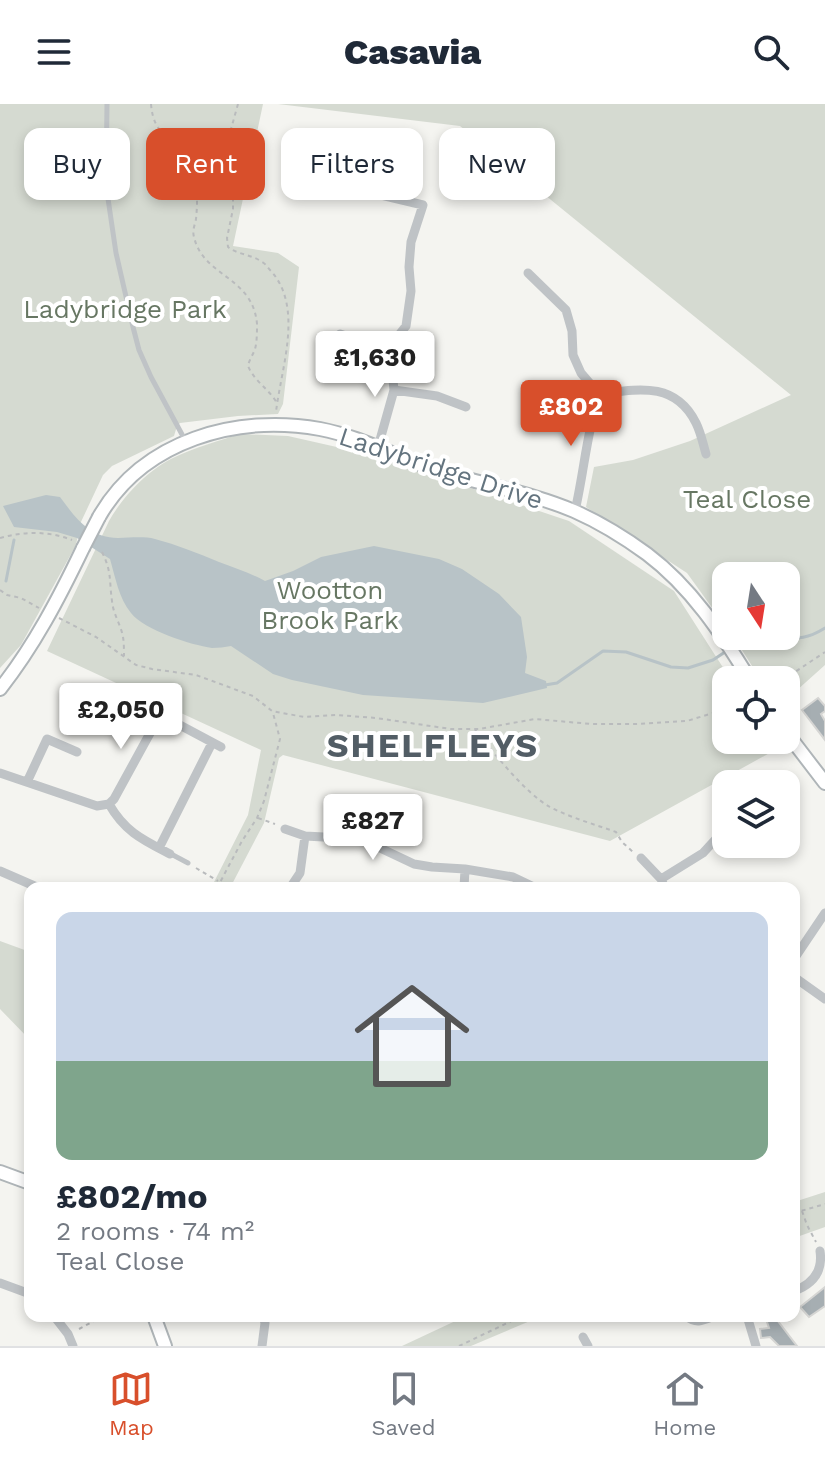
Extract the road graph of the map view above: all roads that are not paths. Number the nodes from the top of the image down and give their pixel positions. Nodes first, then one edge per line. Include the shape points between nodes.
1 (107, 104) edge
2 (402, 200) edge
3 (528, 273) dead end
4 (340, 334) dead end
5 (387, 350) junction
6 (394, 390) junction
7 (599, 394) junction
8 (466, 407) dead end
9 (186, 442) junction
10 (378, 447) junction
11 (706, 454) dead end
12 (575, 511) junction
13 (741, 666) edge
14 (0, 689) edge
15 (131, 699) dead end
16 (160, 715) junction
17 (800, 750) edge
18 (77, 752) dead end
19 (0, 773) edge
20 (27, 782) junction
21 (825, 783) edge
22 (109, 804) junction
23 (285, 829) road end
24 (305, 836) junction
25 (712, 843) edge
26 (159, 848) junction
27 (170, 854) joint
28 (641, 858) road end
29 (188, 863) road end
30 (465, 869) junction
31 (0, 871) edge
32 (25, 882) edge
33 (294, 882) edge
34 (464, 882) edge
35 (523, 882) edge
36 (661, 882) edge
37 (666, 882) edge
38 (825, 913) edge
39 (800, 950) edge
40 (800, 981) edge
41 (825, 999) edge
42 (0, 1172) edge
43 (24, 1181) edge
44 (820, 1251) road end
45 (823, 1269) edge
46 (0, 1283) edge
47 (800, 1289) edge
48 (24, 1292) edge
49 (58, 1322) edge
50 (156, 1322) edge
51 (265, 1322) edge
52 (749, 1322) edge
53 (70, 1340) edge
54 (59, 1346) edge
55 (165, 1346) edge
56 (262, 1346) edge
57 (756, 1346) edge

1 - 9 lane via 106,185 133,327 151,377
2 - 5 street via 423,205 411,242 406,326
3 - 7 street via 566,310 573,355
4 - 5 street
5 - 6 street
6 - 8 street via 437,396
6 - 10 street
7 - 11 street via 658,390 682,402
7 - 12 street
9 - 10 street, Ladybridge Drive via 227,428 279,425 323,429
9 - 14 street, Ladybridge Drive, bridge via 146,464 109,499 50,614
10 - 12 street, Ladybridge Drive via 429,468
12 - 13 street, Ladybridge Drive via 679,581
15 - 16 street
16 - 22 street
16 - 26 street via 216,745
17 - 21 street
18 - 20 street via 47,739
19 - 20 street
20 - 22 street via 97,806
22 - 26 street via 141,840
23 - 24 street
24 - 30 street via 361,839 414,864
24 - 33 street
25 - 37 street
26 - 27 street
27 - 29 lane
28 - 36 street
30 - 34 street
30 - 35 street
31 - 32 street
38 - 39 street
40 - 41 street
42 - 43 street
44 - 45 street
45 - 47 street
46 - 48 street
49 - 53 street
50 - 55 street
51 - 56 street
52 - 57 street
53 - 54 street

